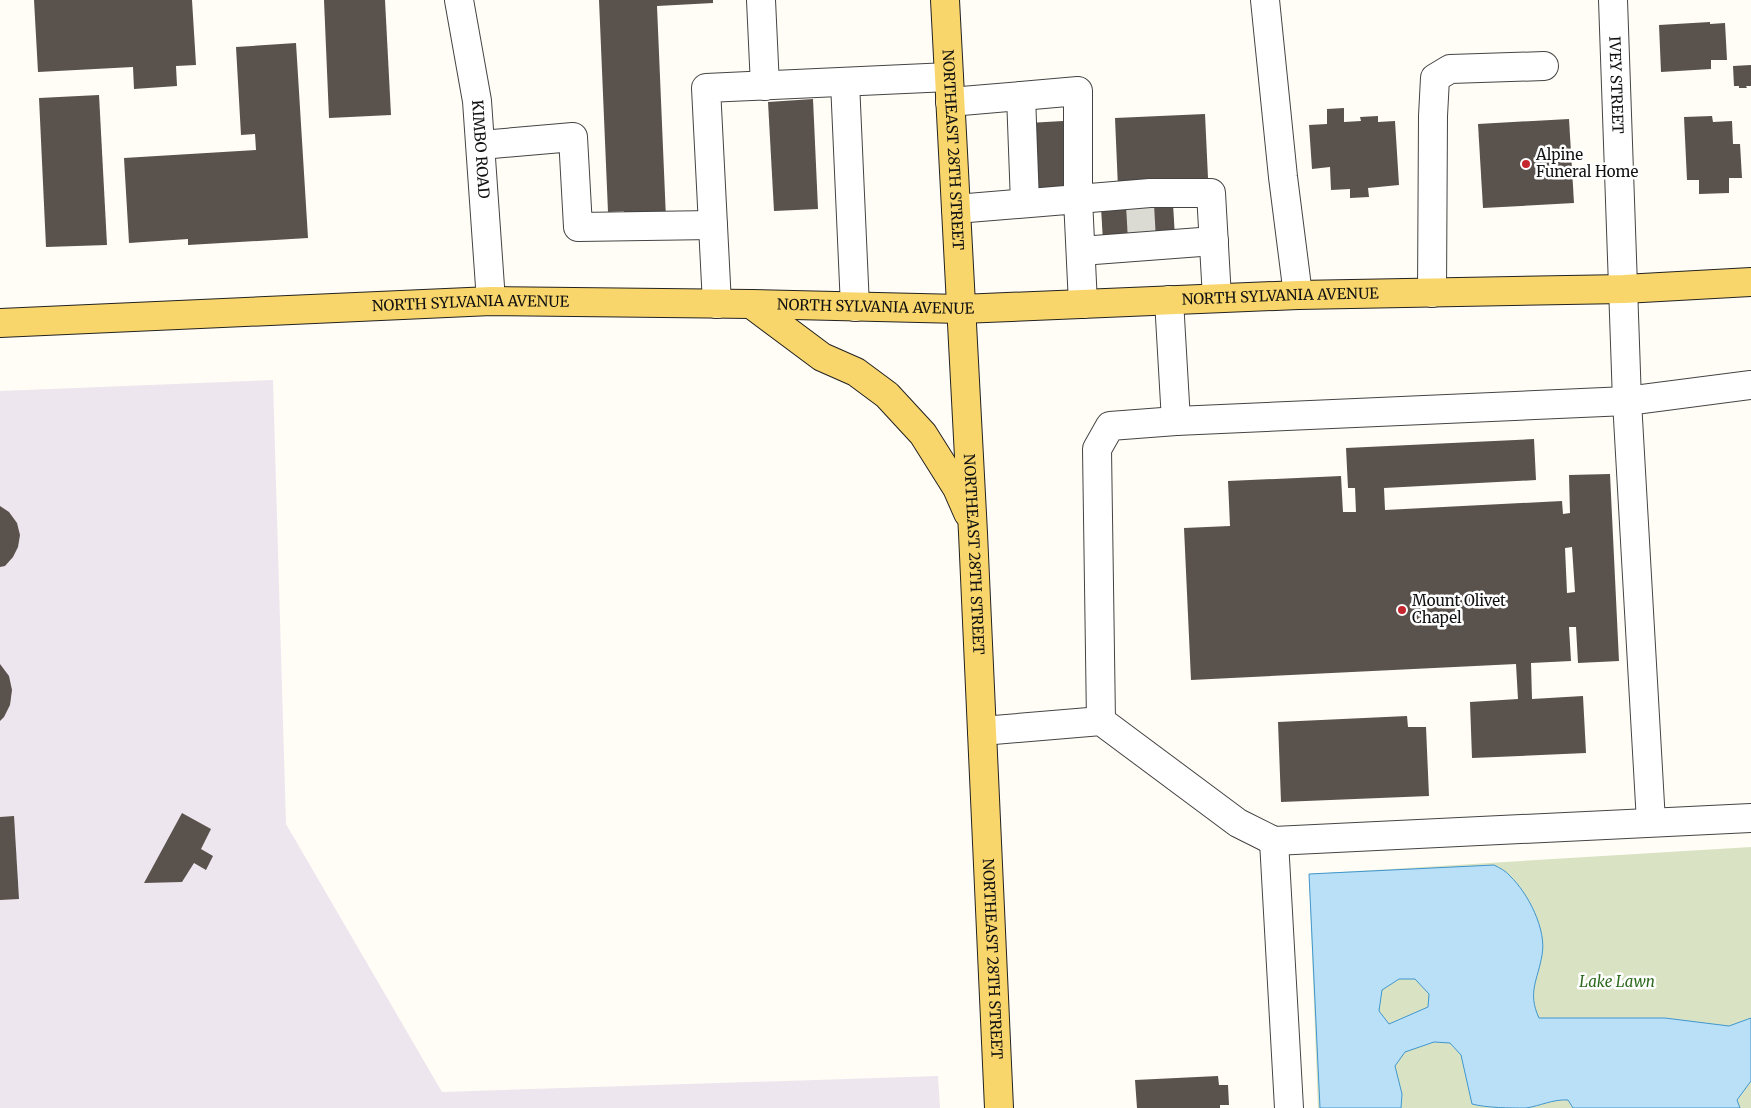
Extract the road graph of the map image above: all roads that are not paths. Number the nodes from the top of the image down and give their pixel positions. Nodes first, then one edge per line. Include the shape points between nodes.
1 (459, 0) edge
2 (760, 0) edge
3 (945, 0) edge
4 (1265, 0) edge
5 (1613, 0) edge
6 (1544, 66) dead end
7 (845, 82) junction
8 (765, 86) junction
9 (950, 90) junction
10 (1021, 96) junction
11 (481, 145) junction
12 (1078, 199) junction
13 (1025, 203) junction
14 (956, 209) junction
15 (713, 225) junction
16 (1214, 241) junction
17 (1080, 250) junction
18 (1751, 282) edge
19 (1624, 289) junction
20 (1432, 293) junction
21 (1298, 295) junction
22 (1217, 298) junction
23 (1169, 300) junction
24 (491, 301) junction
25 (717, 304) junction
26 (751, 304) junction
27 (1083, 304) junction
28 (855, 307) junction
29 (961, 309) junction
30 (0, 323) edge
31 (1751, 386) edge
32 (1627, 401) junction
33 (1176, 421) junction
34 (972, 524) junction
35 (1101, 721) junction
36 (982, 731) junction
37 (1751, 818) edge
38 (1651, 822) junction
39 (1274, 841) junction
40 (999, 1108) edge
41 (1289, 1108) edge

1 - 11 street, KIMBO ROAD via 477,101
2 - 8 street
3 - 9 main road, NORTHEAST 28TH STREET
4 - 21 street
5 - 19 street, IVEY STREET
6 - 20 street via 1450,70 1436,78
7 - 8 street
7 - 9 street
7 - 28 street
8 - 15 street via 706,88
9 - 10 street
9 - 14 main road, NORTHEAST 28TH STREET
10 - 12 street via 1078,91
10 - 13 street
11 - 15 street via 573,137 578,227
11 - 24 street, KIMBO ROAD
12 - 13 street
12 - 16 street via 1140,199 1211,193
12 - 17 street
13 - 14 street
14 - 29 main road, NORTHEAST 28TH STREET
15 - 25 street
16 - 17 street via 1142,243
16 - 22 street
17 - 27 street
18 - 19 main road, NORTH SYLVANIA AVENUE
19 - 20 main road, NORTH SYLVANIA AVENUE
19 - 32 street, IVEY STREET
20 - 21 main road, NORTH SYLVANIA AVENUE
21 - 22 main road, NORTH SYLVANIA AVENUE
22 - 23 main road, NORTH SYLVANIA AVENUE
23 - 27 main road, NORTH SYLVANIA AVENUE
23 - 33 street
24 - 25 main road, NORTH SYLVANIA AVENUE
24 - 30 main road, NORTH SYLVANIA AVENUE
25 - 26 main road, NORTH SYLVANIA AVENUE
26 - 28 main road, NORTH SYLVANIA AVENUE
26 - 34 main road via 822,357 856,372 887,396 924,434 956,488
27 - 29 main road, NORTH SYLVANIA AVENUE
28 - 29 main road, NORTH SYLVANIA AVENUE
29 - 34 main road, NORTHEAST 28TH STREET
31 - 32 street
32 - 33 street
32 - 38 street, IVEY STREET
33 - 35 street via 1110,426 1097,449
34 - 36 main road, NORTHEAST 28TH STREET
35 - 36 street
35 - 39 street via 1238,823
36 - 40 main road, NORTHEAST 28TH STREET
37 - 38 street
38 - 39 street
39 - 41 street

